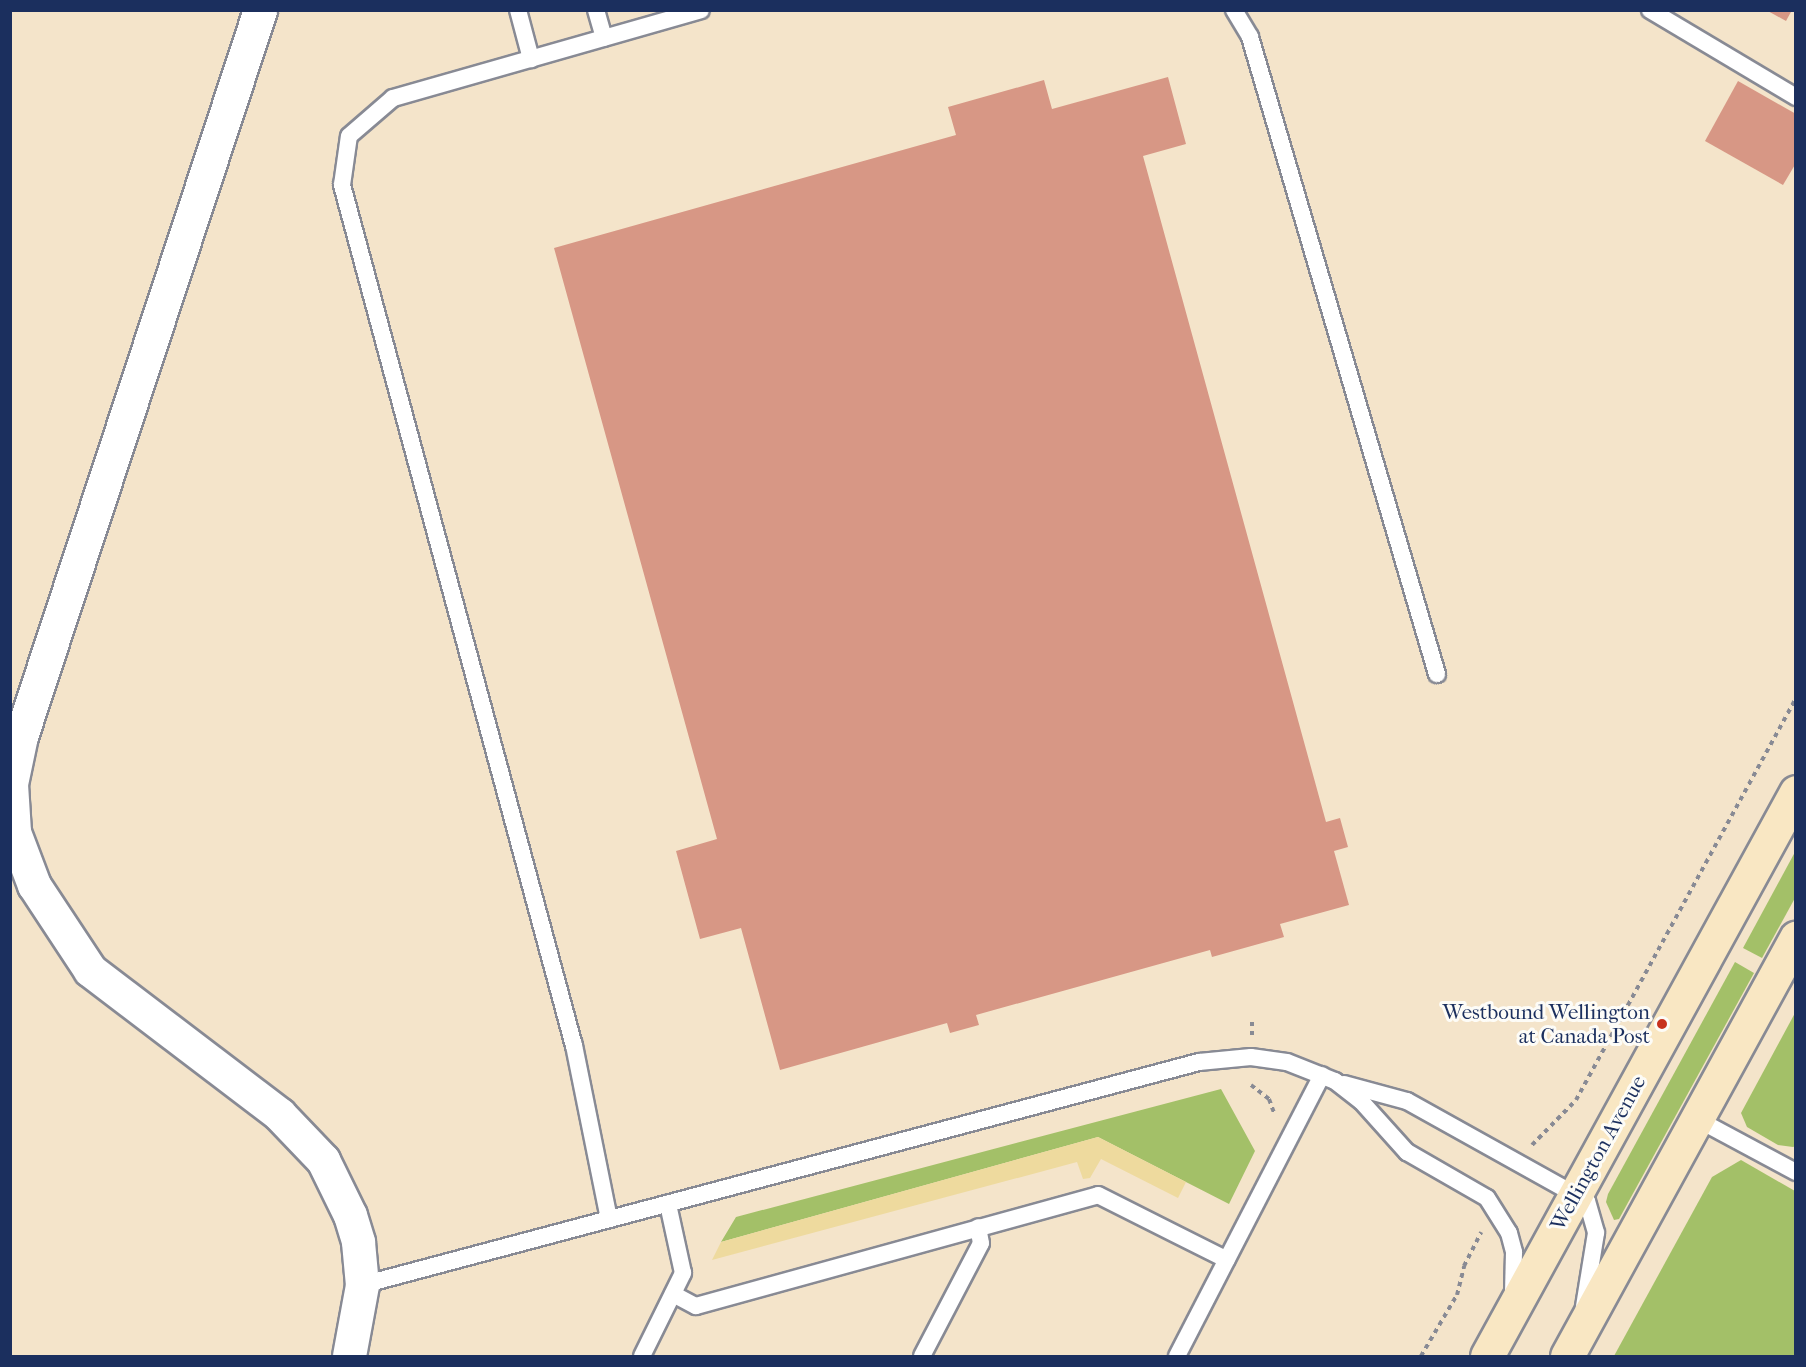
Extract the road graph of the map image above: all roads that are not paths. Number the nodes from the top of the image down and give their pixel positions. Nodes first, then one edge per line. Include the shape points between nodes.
1 (260, 10) edge
2 (518, 10) edge
3 (596, 10) edge
4 (701, 10) edge
5 (1234, 10) edge
6 (1650, 10) edge
7 (604, 38) junction
8 (531, 59) junction
9 (1796, 97) edge
10 (1437, 674) dead end
11 (11, 784) edge
12 (1796, 792) edge
13 (1796, 938) edge
14 (1329, 1078) junction
15 (1696, 1119) junction
16 (1796, 1172) edge
17 (1577, 1192) junction
18 (668, 1204) junction
19 (609, 1220) junction
20 (978, 1227) junction
21 (1227, 1260) junction
22 (362, 1285) junction
23 (673, 1294) junction
24 (1503, 1328) junction
25 (1573, 1345) edge
26 (349, 1356) edge
27 (642, 1356) edge
28 (922, 1356) edge
29 (1177, 1356) edge
30 (1487, 1356) edge

1 - 11 street via 40,675
2 - 8 lane
3 - 7 lane
4 - 7 lane
5 - 10 lane via 1250,37
6 - 9 lane
7 - 8 lane
8 - 19 lane via 393,98 349,136 342,185 574,1046
11 - 22 street via 14,832 34,885 58,926 90,970 279,1114 323,1160 350,1215 358,1242
12 - 17 main road, Wellington Avenue
13 - 15 main road
14 - 17 lane via 1407,1101
14 - 18 lane via 1268,1058 1199,1062
14 - 21 lane
14 - 24 lane via 1361,1101 1407,1152 1474,1188 1495,1208 1514,1252 1513,1291
15 - 16 lane
15 - 25 main road
17 - 24 main road, Wellington Avenue
17 - 25 lane via 1590,1208 1596,1233
18 - 19 lane
18 - 23 lane via 683,1273
19 - 22 lane
20 - 21 lane via 1098,1195
20 - 23 lane via 696,1306
20 - 28 lane via 981,1244
21 - 29 lane
22 - 26 street
23 - 27 lane
24 - 30 main road, Wellington Avenue

